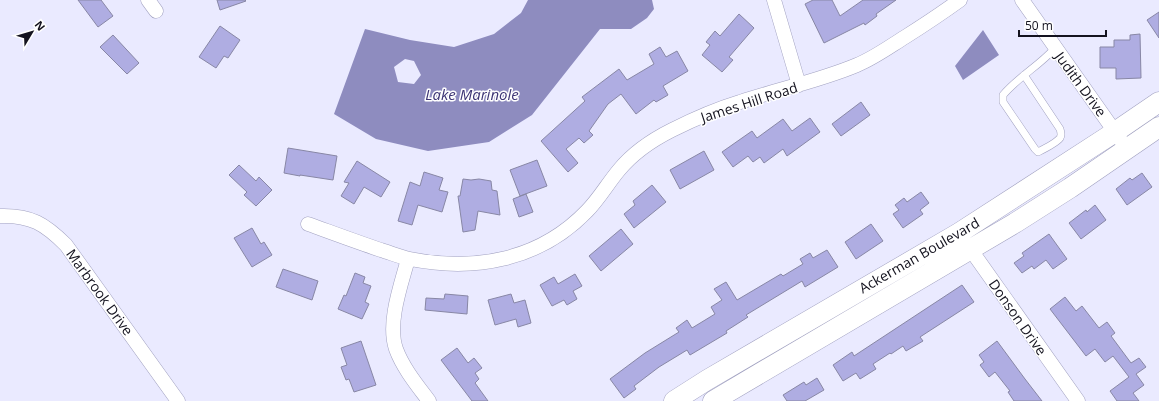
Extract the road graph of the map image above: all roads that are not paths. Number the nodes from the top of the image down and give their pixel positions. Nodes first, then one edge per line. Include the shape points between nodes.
1 (774, 0) edge
2 (960, 0) edge
3 (1022, 0) edge
4 (1055, 48) junction
5 (1024, 76) junction
6 (799, 85) junction
7 (1159, 102) edge
8 (1159, 127) edge
9 (1115, 132) junction
10 (1127, 149) junction
11 (0, 216) edge
12 (308, 224) dead end
13 (959, 233) junction
14 (970, 250) junction
15 (408, 259) junction
16 (178, 401) edge
17 (429, 401) edge
18 (674, 401) edge
19 (713, 401) edge
20 (1078, 401) edge

1 - 6 street
2 - 6 street, James Hill Road via 882,52 858,64
3 - 4 street, Judith Drive
4 - 5 lane
4 - 9 street, Judith Drive
5 - 5 lane via 1003,95 1003,102 1038,152 1060,138 1060,128
6 - 15 street, James Hill Road via 706,114 650,143 620,169 573,225 536,248 515,256 463,264
7 - 9 street, Ackerman Boulevard
8 - 10 street, Ackerman Boulevard
9 - 10 street, Judith Drive
9 - 13 street, Ackerman Boulevard
10 - 14 street, Ackerman Boulevard
11 - 16 street, Marbrook Drive via 13,215 40,223 66,245
12 - 15 street, James Hill Road
13 - 14 street, Donson Drive
13 - 18 street, Ackerman Boulevard
14 - 19 street, Ackerman Boulevard
14 - 20 street, Donson Drive
15 - 17 street via 393,321 393,335 403,365

